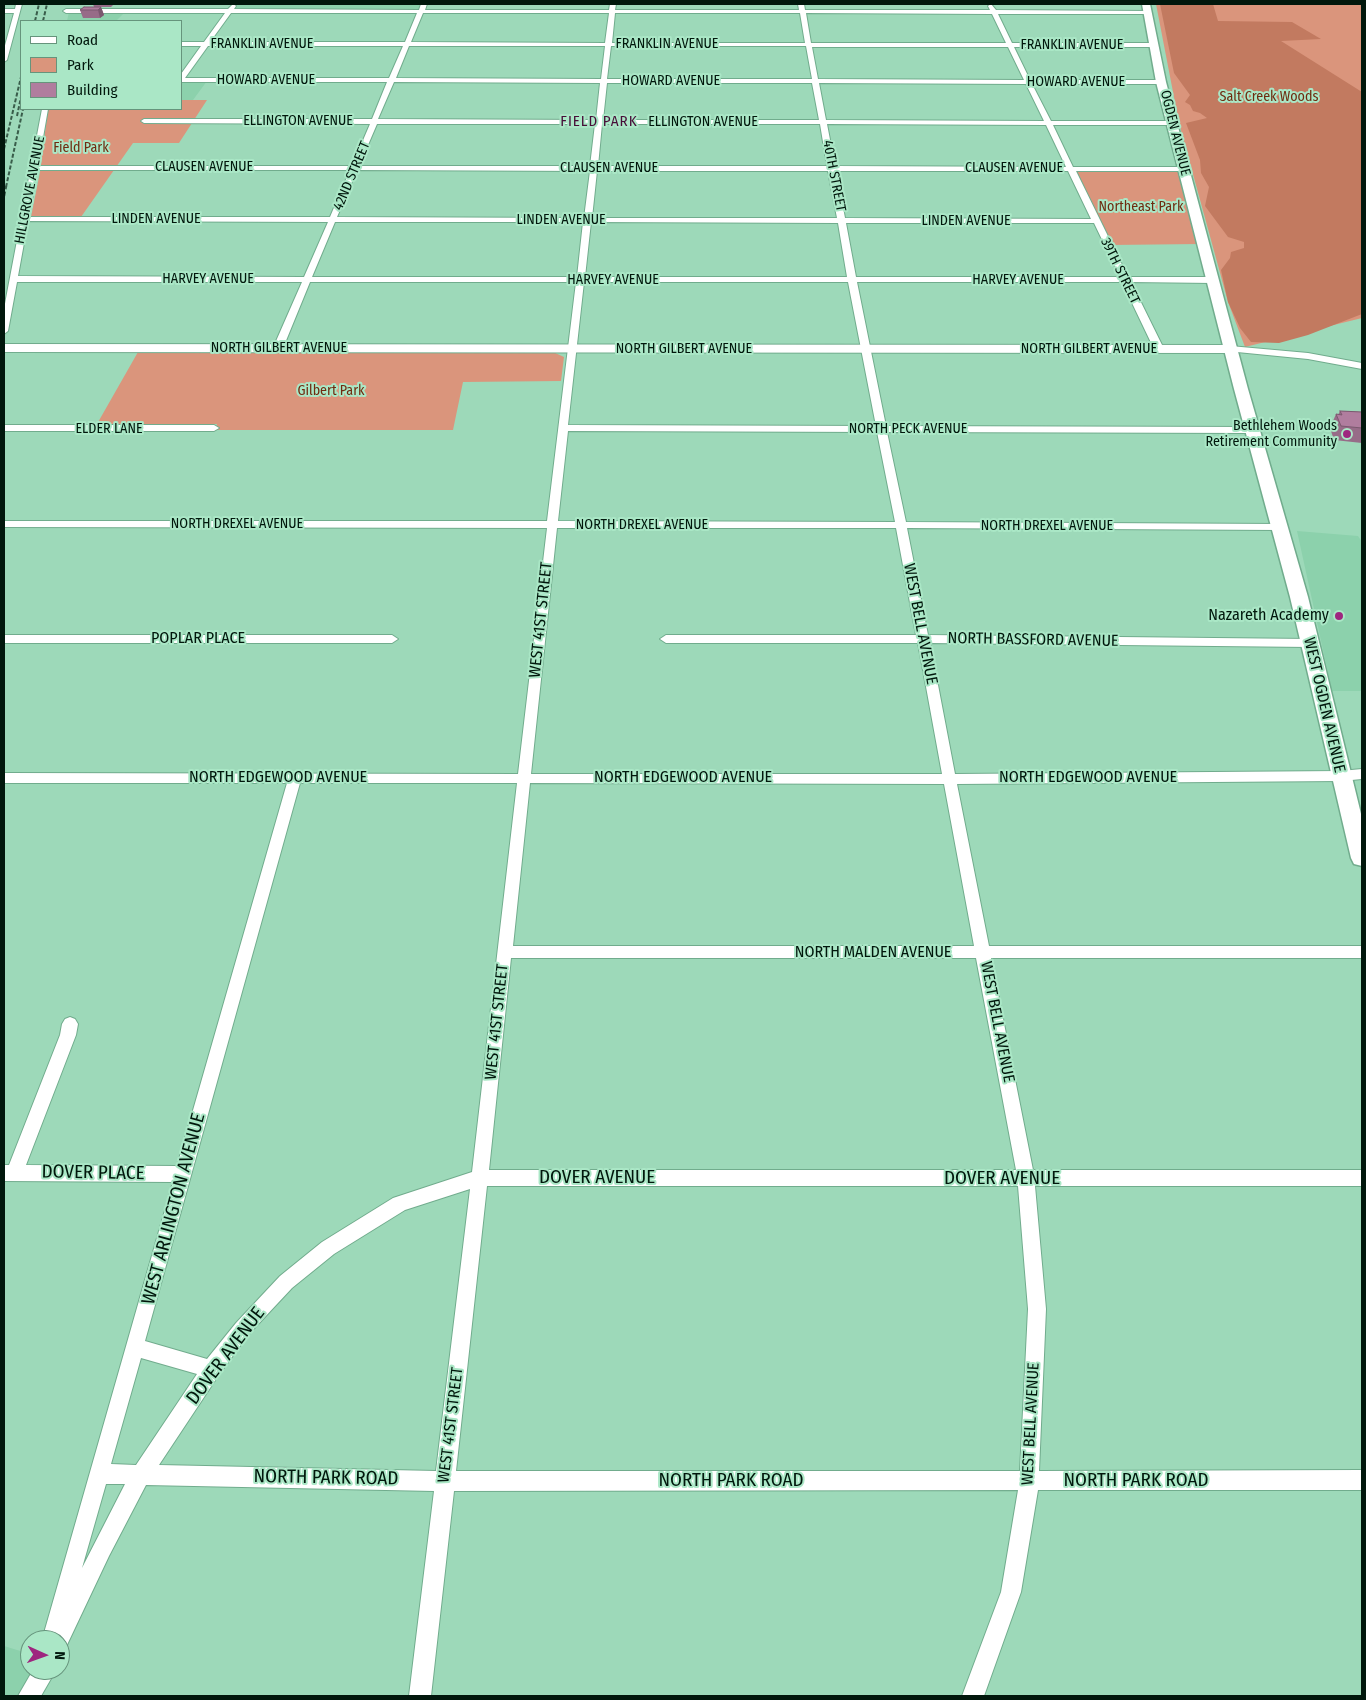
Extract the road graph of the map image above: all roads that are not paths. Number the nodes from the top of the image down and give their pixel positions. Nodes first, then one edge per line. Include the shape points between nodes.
1 (235, 4) edge
2 (990, 4) edge
3 (18, 7) edge
4 (422, 7) edge
5 (613, 8) edge
6 (801, 8) edge
7 (1147, 8) edge
8 (66, 10) edge
9 (4, 11) edge
10 (230, 11) junction
11 (993, 12) junction
12 (6, 44) edge
13 (182, 44) edge
14 (207, 44) junction
15 (407, 44) junction
16 (607, 44) junction
17 (809, 45) junction
18 (1010, 45) junction
19 (1154, 45) junction
20 (4, 60) edge
21 (182, 79) edge
22 (182, 80) edge
23 (391, 81) junction
24 (603, 81) junction
25 (816, 81) junction
26 (1027, 82) junction
27 (1162, 82) junction
28 (45, 110) edge
29 (144, 121) dead end
30 (375, 122) junction
31 (598, 122) junction
32 (823, 122) junction
33 (1048, 122) junction
34 (1173, 123) junction
35 (34, 168) junction
36 (355, 168) junction
37 (594, 168) junction
38 (832, 168) junction
39 (1070, 169) junction
40 (1184, 169) junction
41 (24, 219) junction
42 (333, 219) junction
43 (587, 220) junction
44 (842, 220) junction
45 (1096, 221) junction
46 (14, 279) junction
47 (307, 279) junction
48 (580, 280) junction
49 (1125, 280) junction
50 (1213, 280) junction
51 (854, 281) junction
52 (4, 330) edge
53 (4, 348) edge
54 (278, 348) junction
55 (572, 348) junction
56 (865, 349) junction
57 (1158, 349) junction
58 (1230, 349) junction
59 (1362, 366) edge
60 (4, 428) edge
61 (214, 428) dead end
62 (563, 428) junction
63 (882, 429) junction
64 (1252, 430) junction
65 (4, 524) edge
66 (552, 524) junction
67 (901, 525) junction
68 (1280, 527) junction
69 (4, 639) edge
70 (392, 639) dead end
71 (666, 639) dead end
72 (923, 639) junction
73 (1310, 643) junction
74 (1362, 774) edge
75 (1341, 776) junction
76 (4, 778) edge
77 (295, 778) junction
78 (524, 778) junction
79 (950, 779) junction
80 (1362, 858) edge
81 (504, 952) junction
82 (1362, 952) edge
83 (984, 953) junction
84 (70, 1024) dead end
85 (9, 1173) edge
86 (183, 1174) junction
87 (480, 1178) junction
88 (1362, 1178) edge
89 (1026, 1179) junction
90 (136, 1347) junction
91 (211, 1369) junction
92 (99, 1474) junction
93 (141, 1475) junction
94 (1362, 1480) edge
95 (444, 1481) junction
96 (1029, 1482) junction
97 (55, 1630) edge
98 (64, 1630) edge
99 (420, 1696) edge
100 (973, 1696) edge

1 - 10 street
2 - 11 street, 39TH STREET
3 - 9 street
3 - 12 street
4 - 5 street
4 - 10 street
4 - 15 street, 42ND STREET
5 - 6 street
5 - 16 street, WEST 41ST STREET
6 - 11 street
6 - 17 street, 40TH STREET
7 - 11 street
7 - 19 main road, OGDEN AVENUE
8 - 10 street
10 - 14 street
11 - 18 street, 39TH STREET
12 - 20 street
13 - 14 street, FRANKLIN AVENUE
14 - 15 street, FRANKLIN AVENUE
14 - 21 street
15 - 16 street, FRANKLIN AVENUE
15 - 23 street, 42ND STREET
16 - 17 street, FRANKLIN AVENUE
16 - 24 street, WEST 41ST STREET
17 - 18 street, FRANKLIN AVENUE
17 - 25 street, 40TH STREET
18 - 19 street, FRANKLIN AVENUE
18 - 26 street, 39TH STREET
19 - 27 main road, OGDEN AVENUE
22 - 23 street, HOWARD AVENUE
23 - 24 street, HOWARD AVENUE
23 - 30 street, 42ND STREET
24 - 25 street, HOWARD AVENUE
24 - 31 street, WEST 41ST STREET
25 - 26 street, HOWARD AVENUE
25 - 32 street, 40TH STREET
26 - 27 street, HOWARD AVENUE
26 - 33 street, 39TH STREET
27 - 34 main road, OGDEN AVENUE
28 - 35 street, HILLGROVE AVENUE
29 - 30 street, ELLINGTON AVENUE
30 - 31 street, ELLINGTON AVENUE
30 - 36 street, 42ND STREET
31 - 32 street, ELLINGTON AVENUE
31 - 37 street, WEST 41ST STREET
32 - 33 street, ELLINGTON AVENUE
32 - 38 street, 40TH STREET
33 - 34 street, ELLINGTON AVENUE
33 - 39 street, 39TH STREET
34 - 40 main road, OGDEN AVENUE
35 - 36 street, CLAUSEN AVENUE
35 - 41 street, HILLGROVE AVENUE
36 - 37 street, CLAUSEN AVENUE
36 - 42 street, 42ND STREET
37 - 38 street, CLAUSEN AVENUE
37 - 43 street, WEST 41ST STREET
38 - 39 street, CLAUSEN AVENUE
38 - 44 street, 40TH STREET
39 - 40 street, CLAUSEN AVENUE
39 - 45 street, 39TH STREET
40 - 50 main road, OGDEN AVENUE
41 - 42 street, LINDEN AVENUE
41 - 46 street, HILLGROVE AVENUE
42 - 43 street, LINDEN AVENUE
42 - 47 street, 42ND STREET
43 - 44 street, LINDEN AVENUE
43 - 48 street, WEST 41ST STREET
44 - 45 street, LINDEN AVENUE
44 - 51 street, 40TH STREET
45 - 49 street, 39TH STREET
46 - 47 street, HARVEY AVENUE
46 - 52 street, HILLGROVE AVENUE
47 - 48 street, HARVEY AVENUE
47 - 54 street, 42ND STREET
48 - 51 street, HARVEY AVENUE
48 - 55 street, WEST 41ST STREET
49 - 50 street, HARVEY AVENUE
49 - 51 street, HARVEY AVENUE
49 - 57 street, 39TH STREET
50 - 58 main road, OGDEN AVENUE
51 - 56 street, 40TH STREET
53 - 54 street, NORTH GILBERT AVENUE
54 - 55 street, NORTH GILBERT AVENUE
55 - 56 street, NORTH GILBERT AVENUE
55 - 62 street, WEST 41ST STREET
56 - 57 street, NORTH GILBERT AVENUE
56 - 63 street, WEST BELL AVENUE
57 - 58 street, NORTH GILBERT AVENUE
58 - 59 street, NORTH GILBERT AVENUE via 1308,356
58 - 64 main road, WEST OGDEN AVENUE
60 - 61 street, ELDER LANE
62 - 63 street, NORTH PECK AVENUE
62 - 66 street, WEST 41ST STREET
63 - 64 street, NORTH PECK AVENUE
63 - 67 street, WEST BELL AVENUE
64 - 68 main road, WEST OGDEN AVENUE
65 - 66 street, NORTH DREXEL AVENUE
66 - 67 street, NORTH DREXEL AVENUE
66 - 78 street, WEST 41ST STREET
67 - 68 street, NORTH DREXEL AVENUE
67 - 72 street, WEST BELL AVENUE
68 - 73 main road, WEST OGDEN AVENUE
69 - 70 street, POPLAR PLACE
71 - 72 street, NORTH BASSFORD AVENUE
72 - 73 street, NORTH BASSFORD AVENUE
72 - 79 street, WEST BELL AVENUE
73 - 75 main road, WEST OGDEN AVENUE
74 - 75 street, NORTH EDGEWOOD AVENUE
75 - 79 street, NORTH EDGEWOOD AVENUE
75 - 80 main road, WEST OGDEN AVENUE
76 - 77 street, NORTH EDGEWOOD AVENUE
77 - 78 street, NORTH EDGEWOOD AVENUE
77 - 86 street, WEST ARLINGTON AVENUE
78 - 79 street, NORTH EDGEWOOD AVENUE
78 - 81 street, WEST 41ST STREET
79 - 83 street, WEST BELL AVENUE
81 - 83 street, NORTH MALDEN AVENUE
81 - 87 street, WEST 41ST STREET
82 - 83 street, NORTH MALDEN AVENUE
83 - 89 street, WEST BELL AVENUE
84 - 85 street
85 - 86 street, DOVER PLACE
86 - 90 street, WEST ARLINGTON AVENUE
87 - 89 street, DOVER AVENUE
87 - 91 street, DOVER AVENUE via 399,1204 328,1248 263,1306
87 - 95 street, WEST 41ST STREET
88 - 89 street, DOVER AVENUE
89 - 96 street, WEST BELL AVENUE via 1037,1309
90 - 91 street
90 - 92 street, WEST ARLINGTON AVENUE
91 - 93 street, DOVER AVENUE
92 - 93 street, NORTH PARK ROAD
92 - 97 street, WEST ARLINGTON AVENUE
93 - 95 street, NORTH PARK ROAD
93 - 98 street, DOVER AVENUE
94 - 96 street, NORTH PARK ROAD
95 - 96 street, NORTH PARK ROAD
95 - 99 street, WEST 41ST STREET
96 - 100 street, WEST BELL AVENUE via 1011,1592

